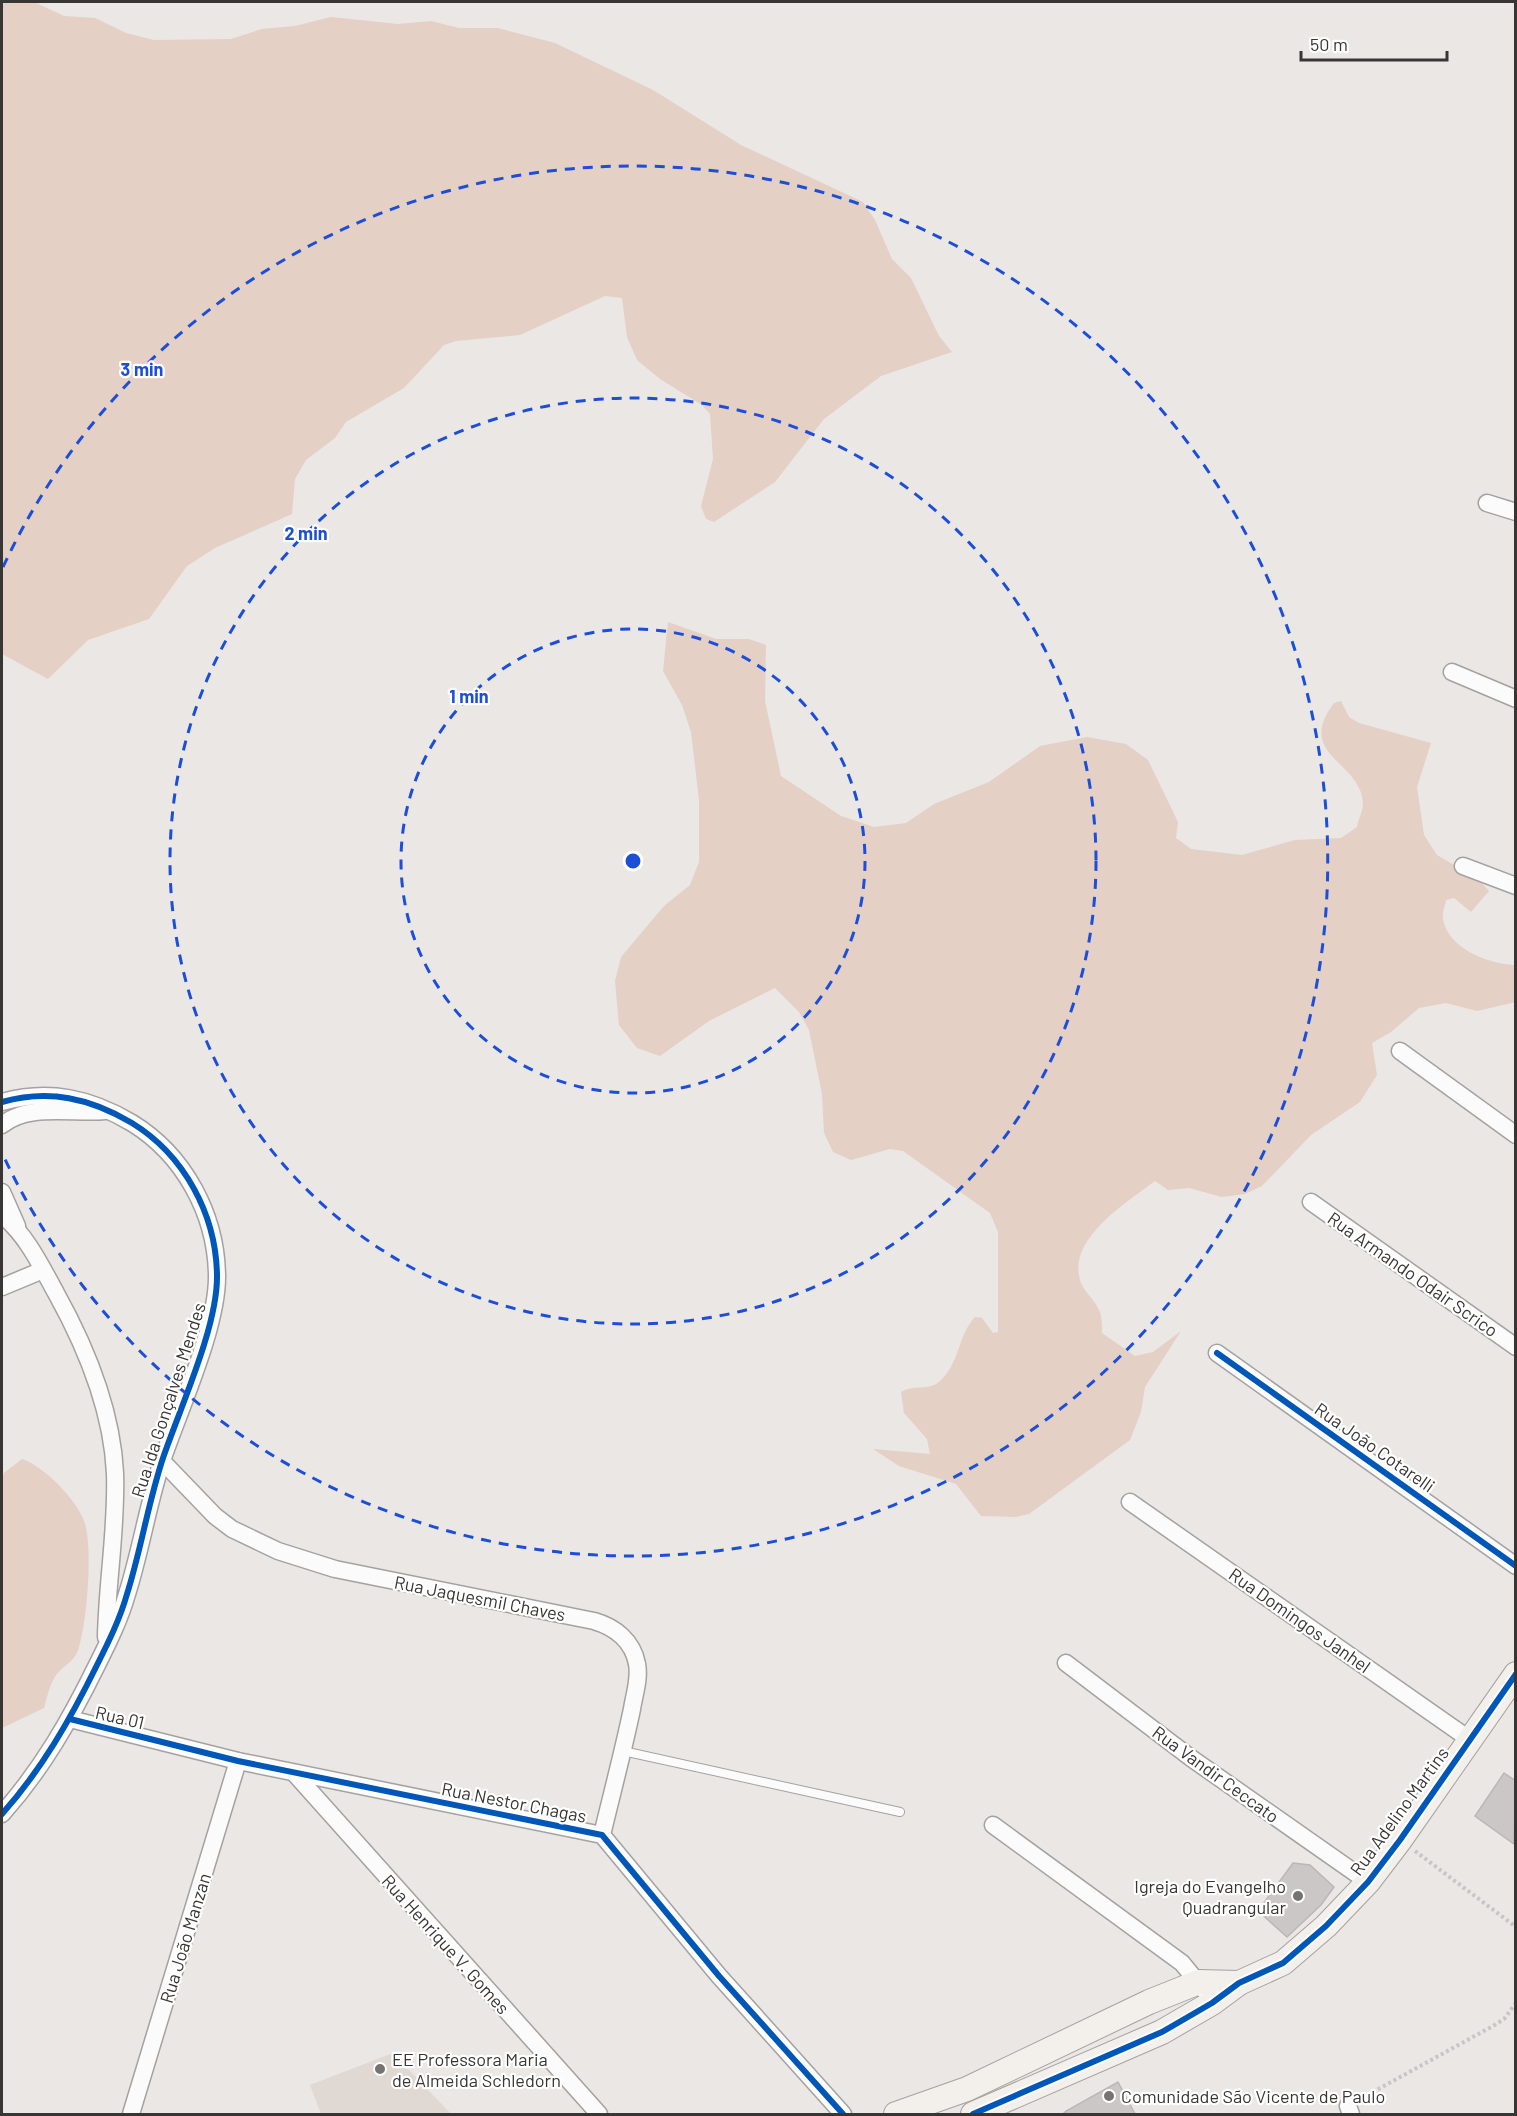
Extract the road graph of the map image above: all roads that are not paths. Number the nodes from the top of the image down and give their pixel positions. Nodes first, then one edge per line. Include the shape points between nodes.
1 (1487, 503) dead end
2 (1515, 512) edge
3 (1452, 672) dead end
4 (1515, 699) edge
5 (1463, 866) dead end
6 (1515, 886) edge
7 (1400, 1052) dead end
8 (2, 1102) edge
9 (109, 1111) junction
10 (2, 1125) edge
11 (1515, 1135) edge
12 (2, 1192) edge
13 (1311, 1202) dead end
14 (2, 1215) edge
15 (18, 1229) junction
16 (43, 1270) junction
17 (2, 1287) edge
18 (1515, 1347) edge
19 (1217, 1353) dead end
20 (162, 1461) junction
21 (1130, 1502) dead end
22 (1515, 1566) edge
23 (106, 1646) junction
24 (1066, 1663) dead end
25 (1515, 1674) edge
26 (70, 1719) junction
27 (1469, 1739) junction
28 (165, 1743) joint
29 (623, 1751) junction
30 (238, 1761) junction
31 (294, 1773) junction
32 (900, 1812) dead end
33 (2, 1814) edge
34 (993, 1825) dead end
35 (602, 1835) junction
36 (1368, 1882) junction
37 (1199, 1982) junction
38 (1239, 1983) junction
39 (1212, 2003) junction
40 (967, 2090) junction
41 (977, 2114) edge
42 (131, 2115) edge
43 (598, 2115) edge
44 (843, 2115) edge
45 (896, 2115) edge

1 - 2 street
3 - 4 street
5 - 6 street
7 - 11 street
8 - 9 street, Rua Ida Gonçalves Mendes via 36,1096 81,1099
9 - 10 street via 37,1112
9 - 20 street, Rua Ida Gonçalves Mendes via 158,1143 187,1177 206,1214 216,1256 216,1298
12 - 15 street, Rua Ida Gonçalves Mendes
13 - 18 street, Rua Armando Odair Scrico
14 - 15 street, Rua Ida Gonçalves Mendes
15 - 16 street, Rua Ida Gonçalves Mendes
16 - 17 street
16 - 23 street, Rua Ida Gonçalves Mendes via 77,1335 108,1418 115,1472
19 - 22 street, Rua João Cotarelli
20 - 23 street, Rua Ida Gonçalves Mendes via 127,1596
20 - 29 street, Rua Jaquesmil Chaves via 215,1516 239,1534 278,1551 335,1569 594,1621 613,1629 634,1653 638,1676
21 - 27 street, Rua Domingos Janhel
23 - 26 street, Rua Ida Gonçalves Mendes
24 - 36 street, Rua Vandir Ceccato via 1191,1758
25 - 27 street, Rua Adelino Martins
26 - 28 street, Rua 01
26 - 33 street, Rua Ida Gonçalves Mendes via 36,1773
27 - 36 street, Rua Adelino Martins
28 - 30 street, Rua Nestor Chagas
29 - 32 lane
29 - 35 street, Rua Jaquesmil Chaves
30 - 31 street, Rua Nestor Chagas
30 - 42 street, Rua João Manzan
31 - 35 street, Rua Nestor Chagas
31 - 43 street, Rua Henrique V. Gomes
34 - 37 street via 1182,1963
35 - 44 street, Rua Nestor Chagas via 719,1976
36 - 38 street, Rua Adelino Martins via 1283,1963
37 - 38 street, Rua Adelino Martins
37 - 39 street
37 - 40 street, Rua Adelino Martins
38 - 39 street, Rua Adelino Martins
39 - 41 street, Rua Adelino Martins via 1162,2032
40 - 41 street
40 - 45 street, Rua Adelino Martins

